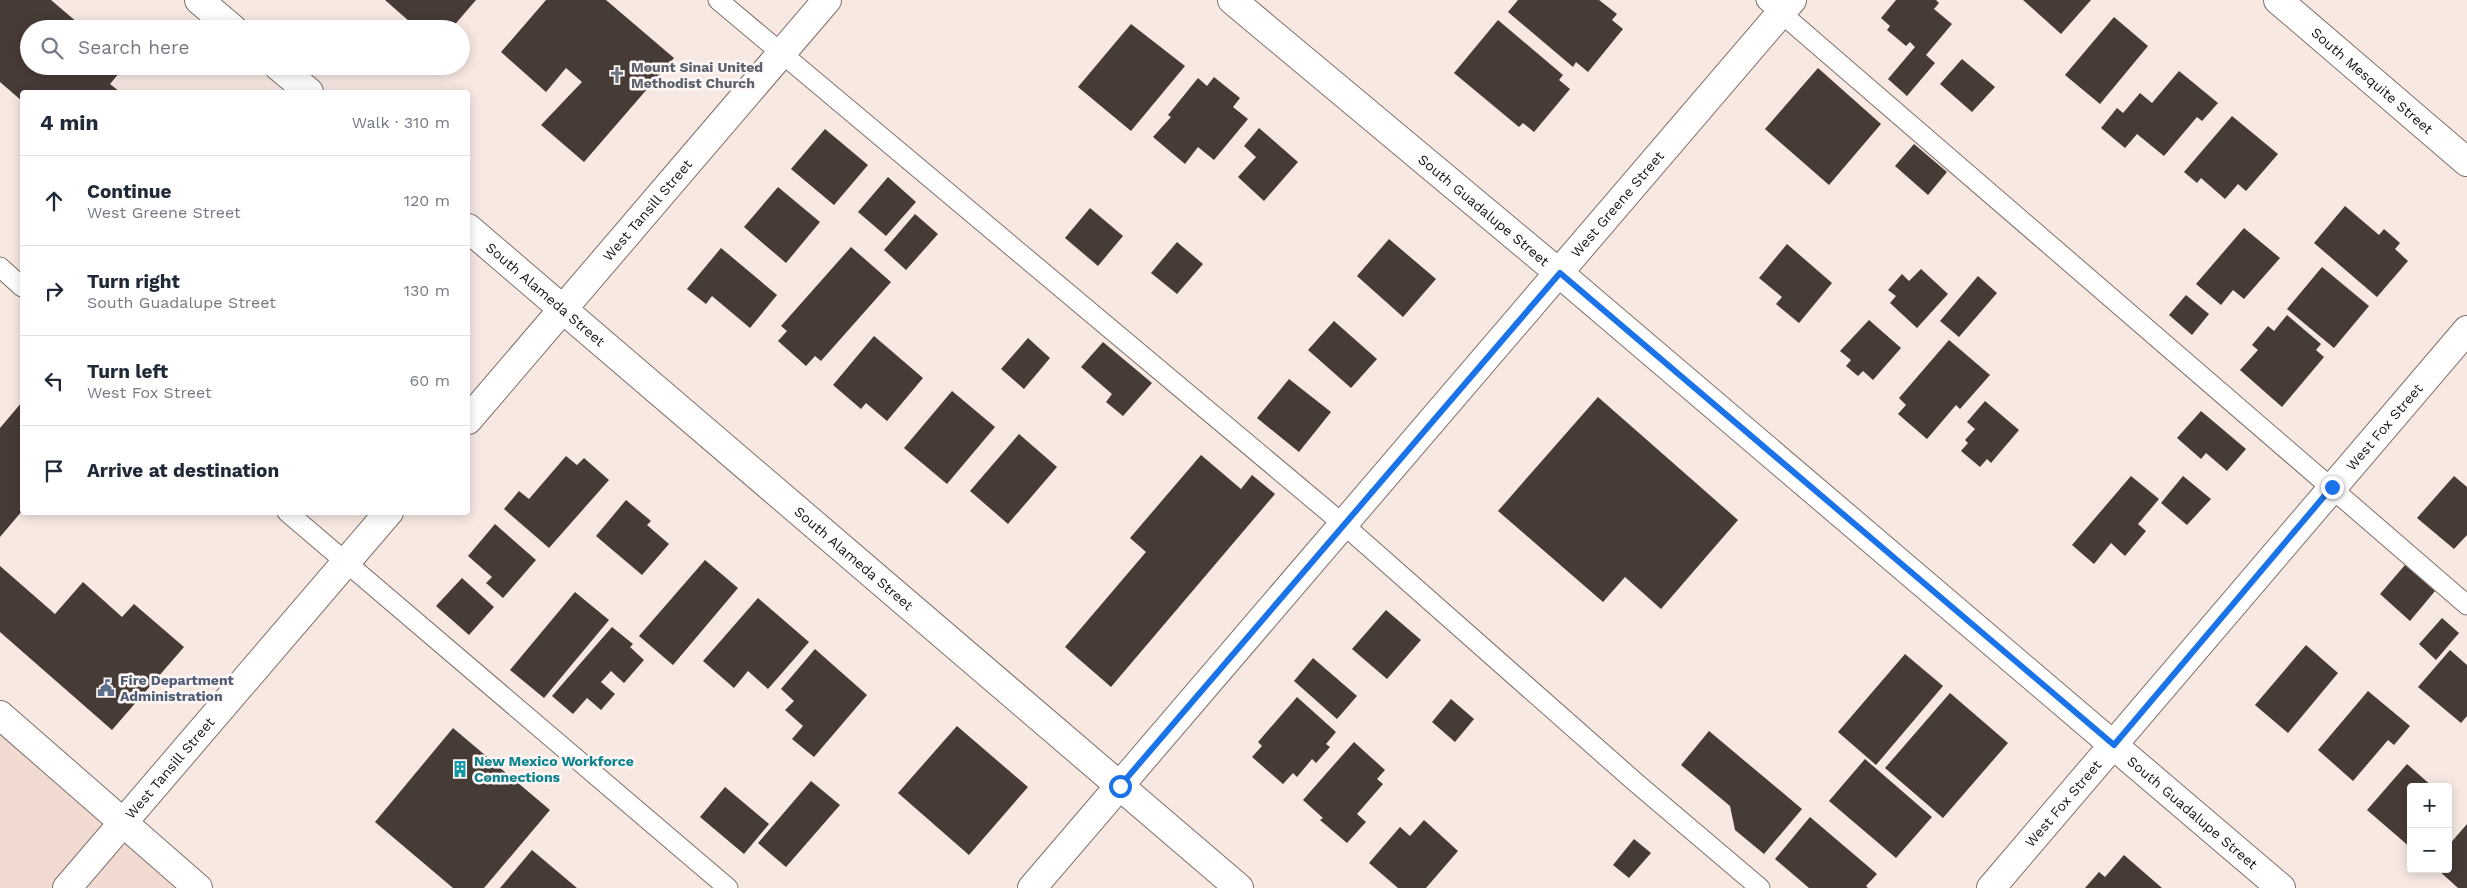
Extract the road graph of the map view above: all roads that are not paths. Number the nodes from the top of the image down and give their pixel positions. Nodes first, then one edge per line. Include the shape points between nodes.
1 (199, 0) edge
2 (718, 0) edge
3 (827, 0) edge
4 (1232, 0) edge
5 (2278, 0) edge
6 (1780, 4) edge
7 (223, 20) edge
8 (781, 54) junction
9 (289, 75) edge
10 (307, 90) edge
11 (2467, 162) edge
12 (470, 230) edge
13 (0, 267) edge
14 (1560, 273) junction
15 (20, 285) edge
16 (562, 310) junction
17 (2467, 330) edge
18 (470, 418) edge
19 (2332, 487) junction
20 (290, 515) edge
21 (386, 515) edge
22 (1343, 524) junction
23 (346, 563) junction
24 (2467, 605) edge
25 (0, 715) edge
26 (2114, 745) junction
27 (1120, 786) junction
28 (124, 822) junction
29 (67, 888) edge
30 (198, 888) edge
31 (728, 888) edge
32 (1032, 888) edge
33 (1239, 888) edge
34 (1760, 888) edge
35 (1991, 888) edge
36 (2281, 888) edge

1 - 7 street
2 - 8 lane
3 - 8 street, West Tansill Street
4 - 14 street, South Guadalupe Street
5 - 11 street, South Mesquite Street
6 - 14 street, West Greene Street
6 - 19 lane
8 - 16 street, West Tansill Street
8 - 22 lane
9 - 10 street
12 - 16 street, South Alameda Street
13 - 15 lane
14 - 22 street, West Greene Street
14 - 26 street, South Guadalupe Street
16 - 18 street, West Tansill Street
16 - 27 street, South Alameda Street
17 - 19 street, West Fox Street
19 - 24 lane
19 - 26 street, West Fox Street
20 - 23 lane
21 - 23 street, West Tansill Street
22 - 27 street, West Greene Street
22 - 34 lane
23 - 28 street, West Tansill Street
23 - 31 lane
25 - 28 street
26 - 35 street, West Fox Street
26 - 36 street, South Guadalupe Street
27 - 32 street, West Greene Street
27 - 33 street, South Alameda Street
28 - 29 street, West Tansill Street
28 - 30 street

